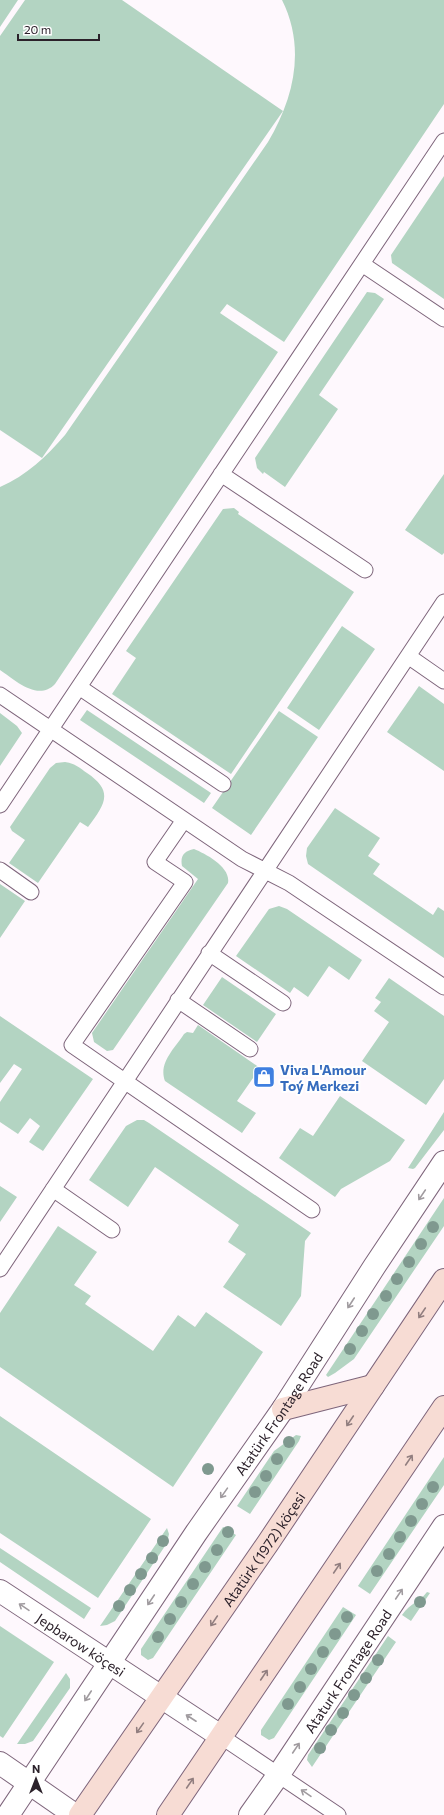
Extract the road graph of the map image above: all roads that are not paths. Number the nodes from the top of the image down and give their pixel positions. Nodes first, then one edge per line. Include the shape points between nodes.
1 (444, 141) edge
2 (362, 264) junction
3 (444, 319) edge
4 (221, 474) junction
5 (365, 570) dead end
6 (444, 602) edge
7 (408, 656) junction
8 (444, 681) edge
9 (79, 687) junction
10 (0, 695) edge
11 (50, 730) junction
12 (223, 784) dead end
13 (0, 805) edge
14 (184, 820) junction
15 (0, 870) edge
16 (264, 870) junction
17 (31, 892) dead end
18 (209, 953) junction
19 (444, 987) edge
20 (178, 1000) junction
21 (283, 1004) dead end
22 (250, 1049) dead end
23 (124, 1080) junction
24 (444, 1162) edge
25 (53, 1189) junction
26 (312, 1210) dead end
27 (112, 1230) dead end
28 (0, 1270) edge
29 (444, 1280) edge
30 (374, 1386) junction
31 (444, 1407) edge
32 (283, 1409) junction
33 (444, 1526) edge
34 (0, 1591) edge
35 (109, 1663) junction
36 (161, 1698) junction
37 (222, 1737) junction
38 (0, 1763) edge
39 (279, 1774) junction
40 (30, 1783) junction
41 (8, 1815) edge
42 (75, 1815) edge
43 (80, 1815) edge
44 (168, 1815) edge
45 (250, 1815) edge
46 (338, 1815) edge

1 - 2 lane
2 - 3 lane
2 - 4 lane
4 - 5 lane
4 - 9 lane
6 - 7 lane
7 - 8 lane
7 - 16 lane
9 - 11 lane
9 - 12 lane
10 - 11 lane
11 - 13 lane
11 - 14 lane
14 - 16 lane via 242,859
14 - 23 lane via 155,862 185,882 72,1045
15 - 17 lane
16 - 18 lane
16 - 19 lane via 289,883
18 - 20 lane
18 - 21 lane
20 - 22 lane
20 - 23 lane
23 - 25 lane
23 - 26 lane
24 -> 32 street, Atatürk Frontage Road
25 - 27 lane
25 - 28 lane
29 -> 30 main road, Atatürk (1972) köçesi
30 - 32 main road
30 -> 36 main road, Atatürk (1972) köçesi
37 -> 31 main road
32 -> 35 street, Atatürk Frontage Road
39 -> 33 street, Ataturk Frontage Road
35 -> 34 street, Jepbarow köçesi
35 - 36 street, Jepbarow köçesi
35 -> 40 street, Atatürk Frontage Road
37 -> 36 street, Jepbarow köçesi
36 -> 43 main road, Atatürk (1972) köçesi
37 - 39 lane
44 -> 37 main road
38 - 40 street
39 - 45 street, Ataturk Frontage Road
46 -> 39 lane
40 - 41 street, Atatürk Frontage Road
40 - 42 street

